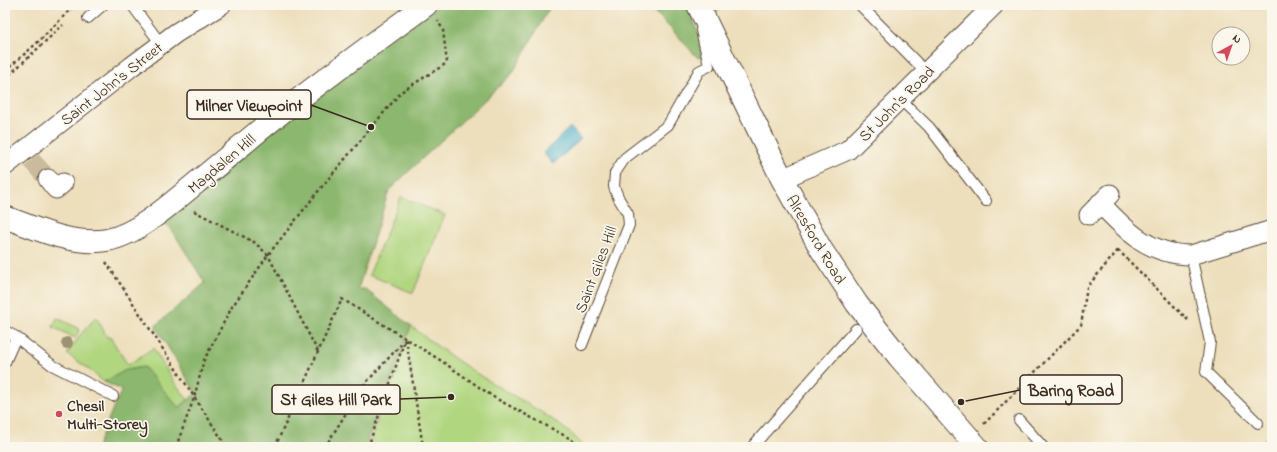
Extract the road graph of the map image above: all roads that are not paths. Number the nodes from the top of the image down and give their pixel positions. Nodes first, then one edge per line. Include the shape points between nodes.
1 (103, 5) edge
2 (132, 5) edge
3 (221, 5) edge
4 (697, 5) edge
5 (860, 5) edge
6 (994, 5) edge
7 (431, 11) edge
8 (88, 18) dead end
9 (161, 44) junction
10 (927, 73) junction
11 (900, 99) junction
12 (5, 166) edge
13 (782, 179) junction
14 (986, 201) dead end
15 (1100, 204) dead end
16 (5, 217) edge
17 (1272, 230) edge
18 (1190, 256) junction
19 (856, 329) dead end
20 (5, 331) edge
21 (16, 337) junction
22 (582, 345) dead end
23 (5, 362) edge
24 (113, 396) dead end
25 (1019, 420) dead end
26 (1258, 423) dead end
27 (973, 443) edge
28 (752, 447) edge
29 (1043, 447) edge

1 - 8 lane
2 - 9 lane
3 - 9 street, Saint John's Street
4 - 13 main road, Alresford Road
4 - 22 lane, Saint Giles Hill via 709,66 699,71 668,126 625,158 615,173 614,187 628,214 629,225
5 - 10 lane
6 - 10 street, St John's Road
7 - 16 main road, Magdalen Hill via 271,121 153,218 123,236 107,240 78,241
9 - 12 street, Saint John's Street via 28,155
10 - 11 street, St John's Road
11 - 13 street, St John's Road via 848,150
11 - 14 lane via 929,127
13 - 27 main road, Alresford Road via 821,249 857,304
15 - 18 street via 1124,229 1151,246
17 - 18 street
18 - 26 lane via 1210,342 1206,372
19 - 28 lane
20 - 21 lane
21 - 23 lane
21 - 24 lane via 52,364
25 - 29 lane

